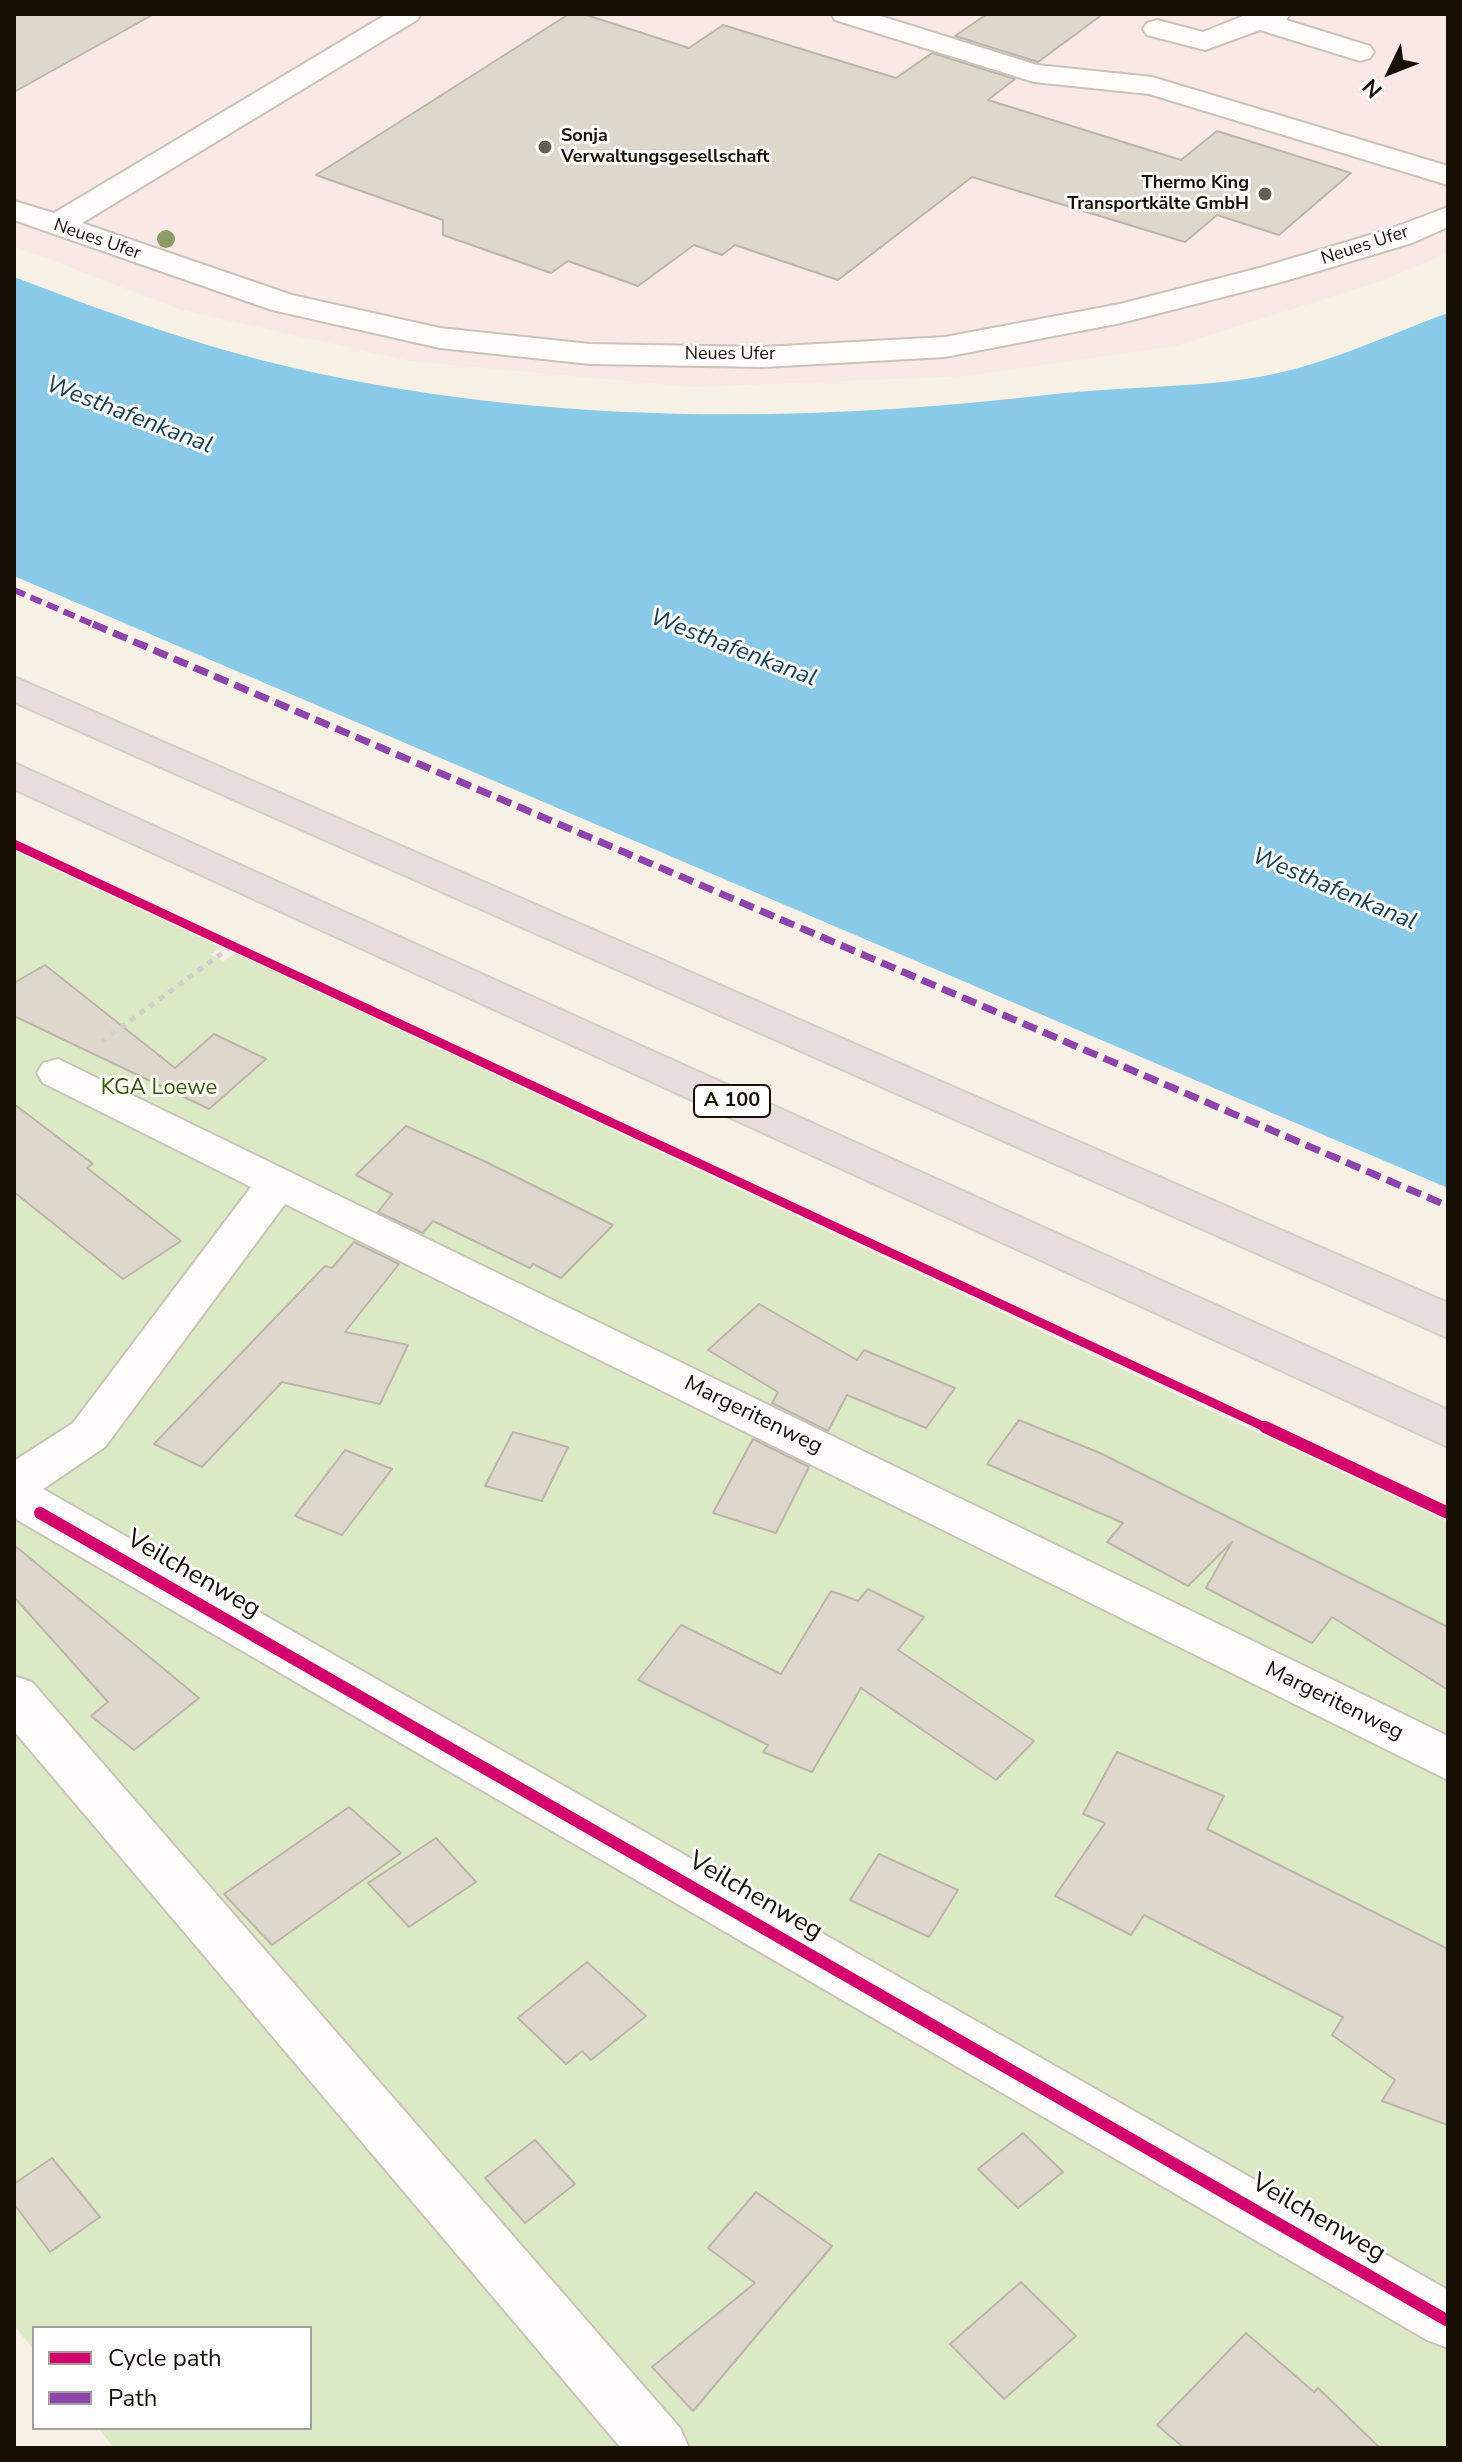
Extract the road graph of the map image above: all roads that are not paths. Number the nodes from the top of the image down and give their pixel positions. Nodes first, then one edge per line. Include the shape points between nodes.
1 (407, 14) edge
2 (845, 14) edge
3 (1267, 17) edge
4 (1149, 36) edge
5 (1360, 52) dead end
6 (1091, 79) junction
7 (1448, 176) edge
8 (14, 210) edge
9 (1448, 216) edge
10 (55, 226) junction
11 (14, 688) edge
12 (14, 775) edge
13 (58, 1073) road end
14 (278, 1182) junction
15 (1448, 1322) edge
16 (1448, 1430) edge
17 (23, 1497) edge
18 (14, 1696) edge
19 (1448, 1759) edge
20 (1448, 2321) edge
21 (659, 2448) edge

1 - 10 street
2 - 6 street via 1034,73
3 - 4 street via 1205,41
3 - 5 street
4 - 6 street
6 - 7 street via 1152,86
8 - 10 street, Neues Ufer
9 - 10 street, Neues Ufer via 1401,236 1274,274 1121,313 945,347 763,357 590,354 440,338 283,303
11 - 15 highway
12 - 16 highway, A 100
13 - 14 street, Margeritenweg
14 - 17 street via 89,1435
14 - 19 street, Margeritenweg
17 - 20 street, Veilchenweg
18 - 21 street

